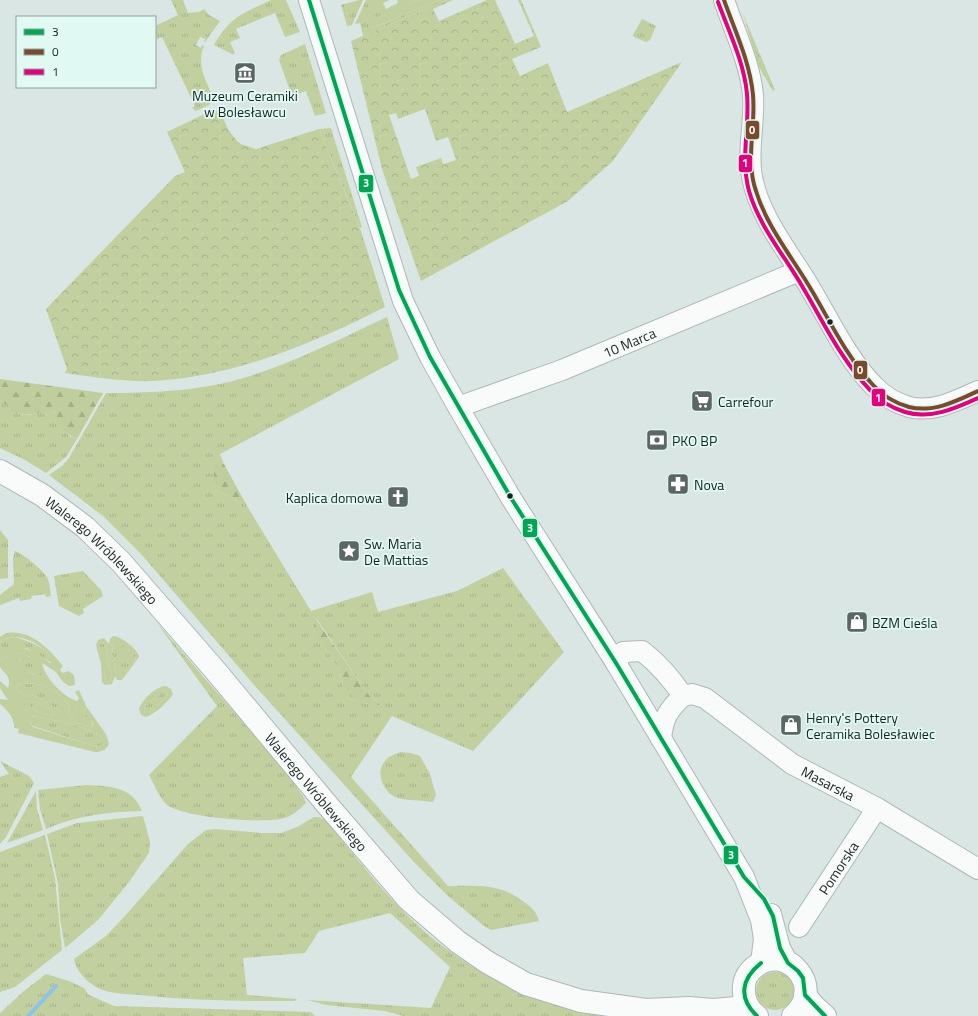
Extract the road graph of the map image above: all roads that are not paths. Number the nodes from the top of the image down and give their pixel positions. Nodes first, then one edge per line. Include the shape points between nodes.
1 (309, 0) edge
2 (724, 0) edge
3 (799, 271) junction
4 (978, 391) edge
5 (458, 407) junction
6 (0, 471) edge
7 (616, 664) junction
8 (683, 696) junction
9 (661, 739) junction
10 (877, 808) junction
11 (978, 869) edge
12 (744, 877) junction
13 (799, 927) dead end
14 (761, 962) junction
15 (788, 963) junction
16 (744, 983) junction
17 (806, 995) junction
18 (689, 1008) junction
19 (754, 1013) edge
20 (793, 1016) edge
21 (825, 1016) edge

1 - 5 street via 399,290 430,357
2 - 3 street via 753,95 752,176 763,208
3 - 4 street via 864,374 884,395 908,407 925,409 941,406
3 - 5 street, 10 Marca via 562,370
5 - 7 street via 511,498
6 - 18 main road, Walerego Wróblewskiego via 42,495 85,528 121,562 409,900 437,926 487,962 526,984 556,994 629,1009
7 - 8 street via 622,652 642,651 671,677
7 - 9 street
8 - 9 street via 666,713
8 - 10 street, Masarska via 692,694 705,698 792,764
9 - 12 street
10 - 11 street, Masarska
10 - 13 street, Pomorska
12 - 14 street via 761,920 764,939
12 - 15 street via 764,899 772,916 780,948
14 - 15 main road via 774,960
14 - 16 main road via 753,968
15 - 17 main road via 803,978
16 - 18 main road, Walerego Wróblewskiego via 732,991
16 - 19 main road via 745,998
17 - 20 main road via 801,1007
17 - 21 main road
18 - 19 main road, Walerego Wróblewskiego via 736,1008

